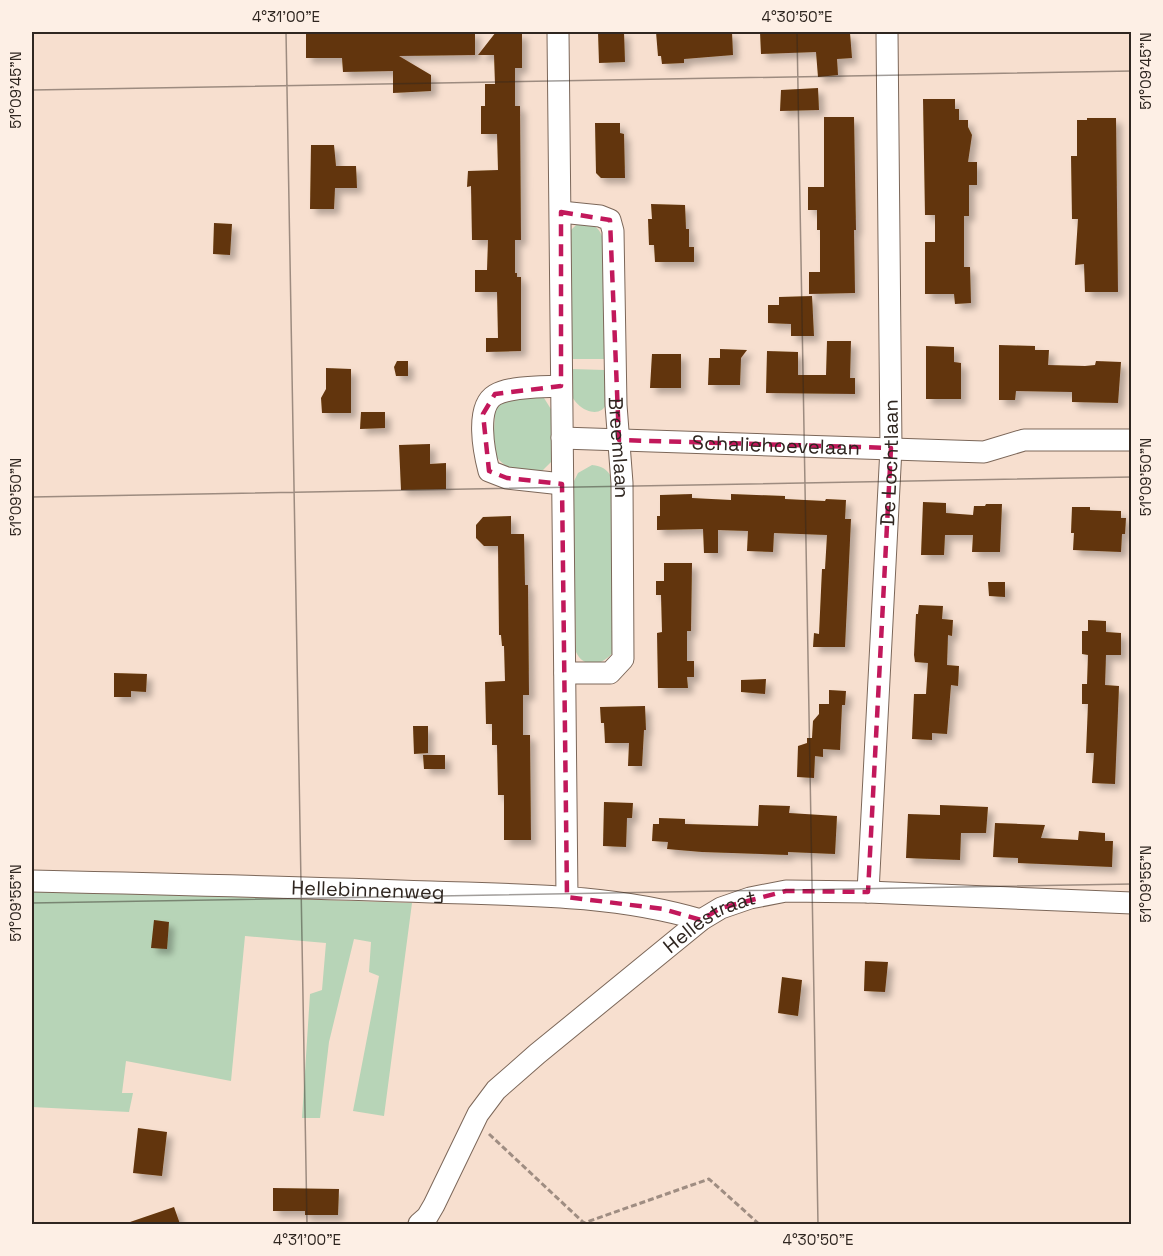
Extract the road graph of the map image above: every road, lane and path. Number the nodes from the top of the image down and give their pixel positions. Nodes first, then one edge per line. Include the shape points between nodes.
1 (558, 32) edge
2 (887, 32) edge
3 (561, 212) junction
4 (561, 386) junction
5 (562, 438) junction
6 (619, 440) junction
7 (1131, 440) edge
8 (891, 448) junction
9 (562, 484) junction
10 (565, 673) junction
11 (32, 881) edge
12 (868, 892) junction
13 (567, 897) junction
14 (1131, 903) edge
15 (701, 920) junction
16 (474, 1121) junction
17 (419, 1224) edge
18 (759, 1224) edge

1 - 3 street
2 - 8 street, De Lochtlaan
3 - 4 street
3 - 6 street, Breemlaan via 600,216 610,220 613,231
4 - 5 street
4 - 9 street via 495,394 483,414 489,471 507,478
5 - 6 street, Schaliehoevelaan
5 - 9 street
6 - 8 street, Schaliehoevelaan
6 - 10 street, Breemlaan via 623,660 610,673
7 - 8 street, Schaliehoevelaan via 1024,440 984,452
8 - 12 street, De Lochtlaan
9 - 10 street
10 - 13 street
11 - 13 street, Hellebinnenweg
12 - 14 street, Hellestraat
12 - 15 street, Hellestraat via 786,891 731,904
13 - 15 street, Hellebinnenweg via 663,909
15 - 16 street, Hellestraat via 496,1090
16 - 17 street, Hellestraat via 427,1217
16 - 18 path via 584,1223 709,1179

